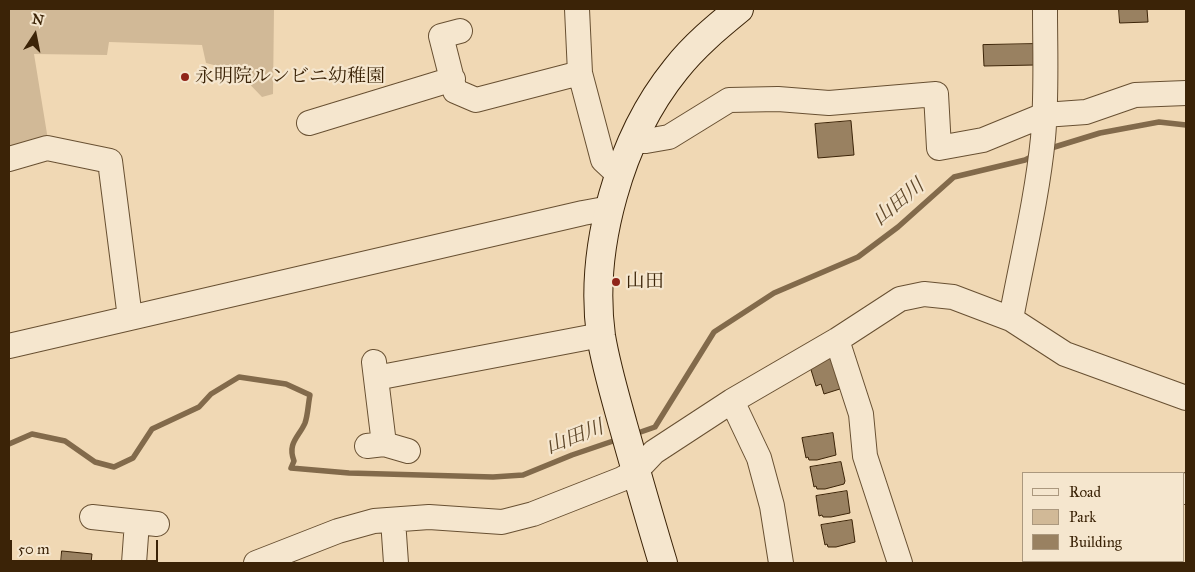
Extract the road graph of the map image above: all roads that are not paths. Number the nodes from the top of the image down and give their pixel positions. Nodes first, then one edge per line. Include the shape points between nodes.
1 (576, 9) edge
2 (739, 9) edge
3 (1045, 9) edge
4 (460, 31) dead end
5 (580, 73) junction
6 (453, 80) junction
7 (1186, 93) edge
8 (308, 123) dead end
9 (1044, 126) junction
10 (633, 140) junction
11 (9, 159) edge
12 (619, 175) junction
13 (610, 208) junction
14 (130, 318) junction
15 (1011, 319) junction
16 (601, 335) junction
17 (837, 340) junction
18 (9, 346) edge
19 (1186, 398) edge
20 (732, 401) junction
21 (408, 451) dead end
22 (636, 471) junction
23 (92, 517) dead end
24 (393, 520) junction
25 (134, 563) edge
26 (256, 563) edge
27 (396, 563) edge
28 (663, 563) edge
29 (781, 563) edge
30 (900, 563) edge

1 - 5 street
2 - 10 main road via 717,26 677,68
3 - 9 street
4 - 6 street via 441,36
5 - 6 street via 476,100 456,91
5 - 12 street via 603,160
6 - 8 street
7 - 9 street via 1135,95
9 - 10 street via 940,148 936,94 829,103 729,100 669,137
9 - 15 street
10 - 12 main road
11 - 14 street via 47,148 110,162
12 - 13 main road
13 - 14 street
13 - 16 main road via 599,290
14 - 18 street
15 - 17 street via 953,297 924,294 900,299
15 - 19 street via 1065,354
16 - 21 street via 375,370 375,445
16 - 22 main road
17 - 20 street
17 - 30 street via 861,414 865,456
20 - 22 street via 654,452
20 - 29 street via 759,458 772,506
22 - 24 street via 532,514 502,522 430,517
22 - 28 main road
23 - 25 street via 147,523
24 - 26 street via 374,521 338,531
24 - 27 street

